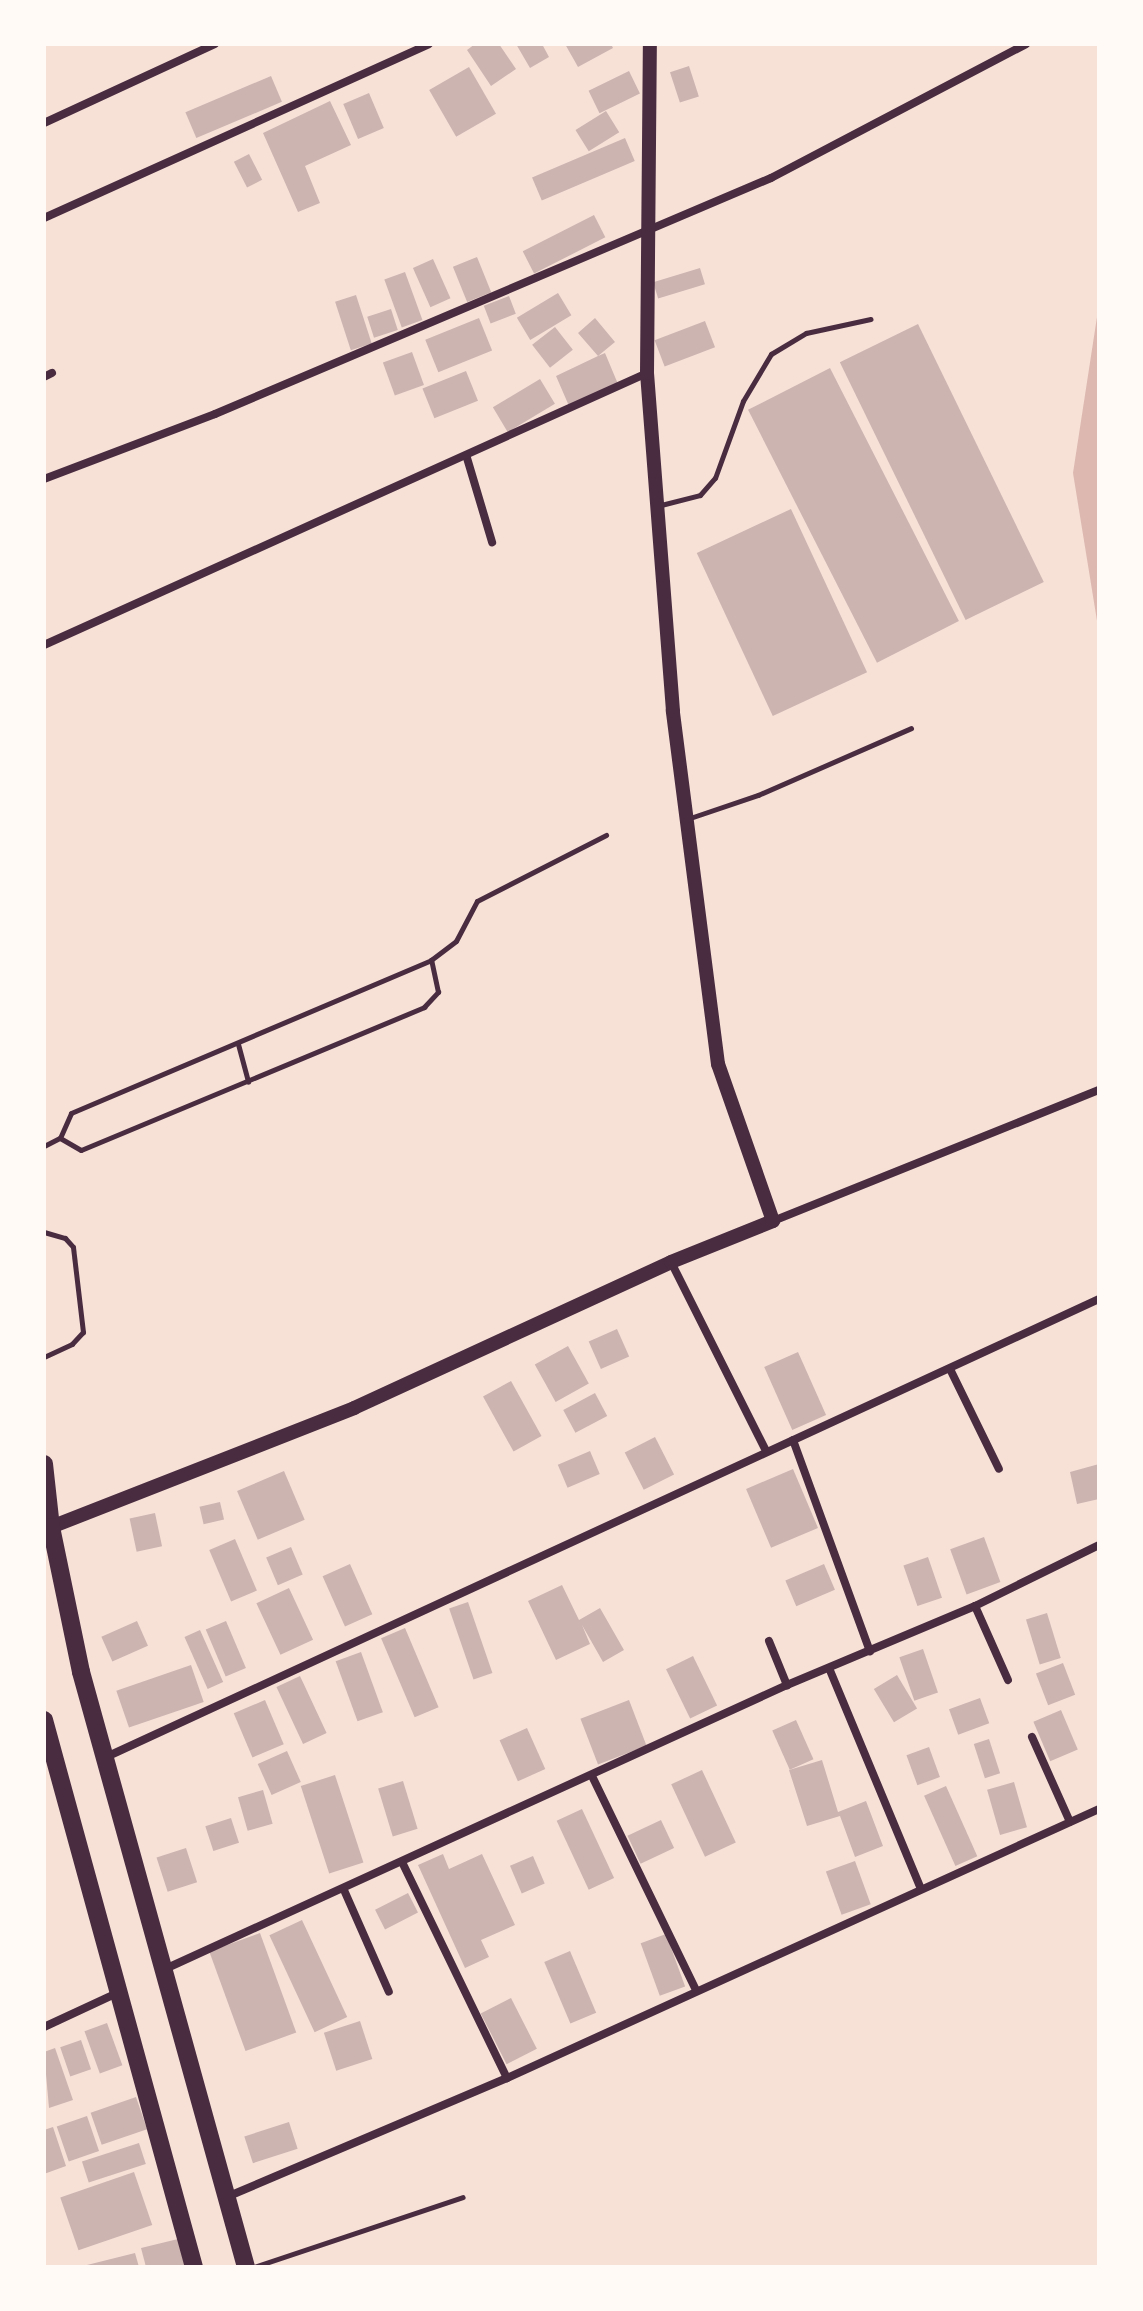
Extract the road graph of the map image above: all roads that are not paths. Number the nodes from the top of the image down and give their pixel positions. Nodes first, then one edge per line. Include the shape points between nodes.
1 (215, 44) edge
2 (429, 44) edge
3 (650, 44) edge
4 (1026, 44) edge
5 (44, 123) edge
6 (44, 218) edge
7 (649, 225) junction
8 (871, 319) dead end
9 (647, 373) junction
10 (467, 458) junction
11 (44, 479) edge
12 (660, 505) junction
13 (492, 542) dead end
14 (44, 645) edge
15 (911, 728) dead end
16 (685, 820) junction
17 (606, 835) dead end
18 (431, 960) junction
19 (238, 1044) junction
20 (248, 1082) junction
21 (1099, 1090) edge
22 (60, 1138) junction
23 (44, 1146) edge
24 (773, 1221) junction
25 (44, 1232) edge
26 (671, 1262) junction
27 (1099, 1299) edge
28 (44, 1357) edge
29 (950, 1369) junction
30 (793, 1440) junction
31 (766, 1451) junction
32 (44, 1464) edge
33 (999, 1469) dead end
34 (51, 1527) junction
35 (1099, 1545) edge
36 (975, 1606) junction
37 (769, 1641) dead end
38 (870, 1651) junction
39 (829, 1668) junction
40 (1008, 1680) dead end
41 (787, 1685) junction
42 (44, 1720) edge
43 (1032, 1737) dead end
44 (103, 1758) junction
45 (592, 1776) junction
46 (1099, 1809) edge
47 (1070, 1822) junction
48 (403, 1864) junction
49 (921, 1889) junction
50 (344, 1890) junction
51 (165, 1969) junction
52 (696, 1990) junction
53 (389, 1992) dead end
54 (117, 1993) junction
55 (44, 2027) edge
56 (507, 2078) junction
57 (229, 2196) junction
58 (463, 2197) dead end
59 (194, 2267) edge
60 (246, 2267) edge
61 (254, 2267) edge

1 - 5 street
2 - 6 street
3 - 7 street
4 - 7 street via 771,178
7 - 9 street
7 - 11 street via 215,414
8 - 12 lane via 806,333 771,354 743,401 715,478 700,495
9 - 10 street
9 - 12 street
10 - 13 street
10 - 14 street
12 - 16 street
15 - 16 lane via 758,795
16 - 24 street via 718,1064
17 - 18 lane via 477,901 456,941
18 - 19 lane
18 - 20 lane via 438,992 424,1007
19 - 20 lane
19 - 22 lane via 71,1113
20 - 22 lane via 81,1150
21 - 24 street
22 - 23 lane
24 - 26 street
25 - 28 lane via 65,1238 73,1247 83,1332 72,1344
26 - 31 street
26 - 34 street via 354,1408
27 - 29 street
29 - 30 street
29 - 33 street
30 - 31 street
30 - 38 street
31 - 44 street
32 - 34 highway
34 - 44 highway
35 - 36 street
36 - 38 street
36 - 40 street
37 - 41 street
38 - 39 street
39 - 41 street
39 - 49 street
41 - 45 street
42 - 54 highway
43 - 47 street
44 - 51 highway
45 - 48 street
45 - 52 street
46 - 47 street
47 - 49 street
48 - 50 street
48 - 56 street
49 - 52 street
50 - 51 street
50 - 53 street
51 - 57 highway
52 - 56 street
54 - 55 street
54 - 59 highway
56 - 57 street
57 - 60 highway
58 - 61 lane

